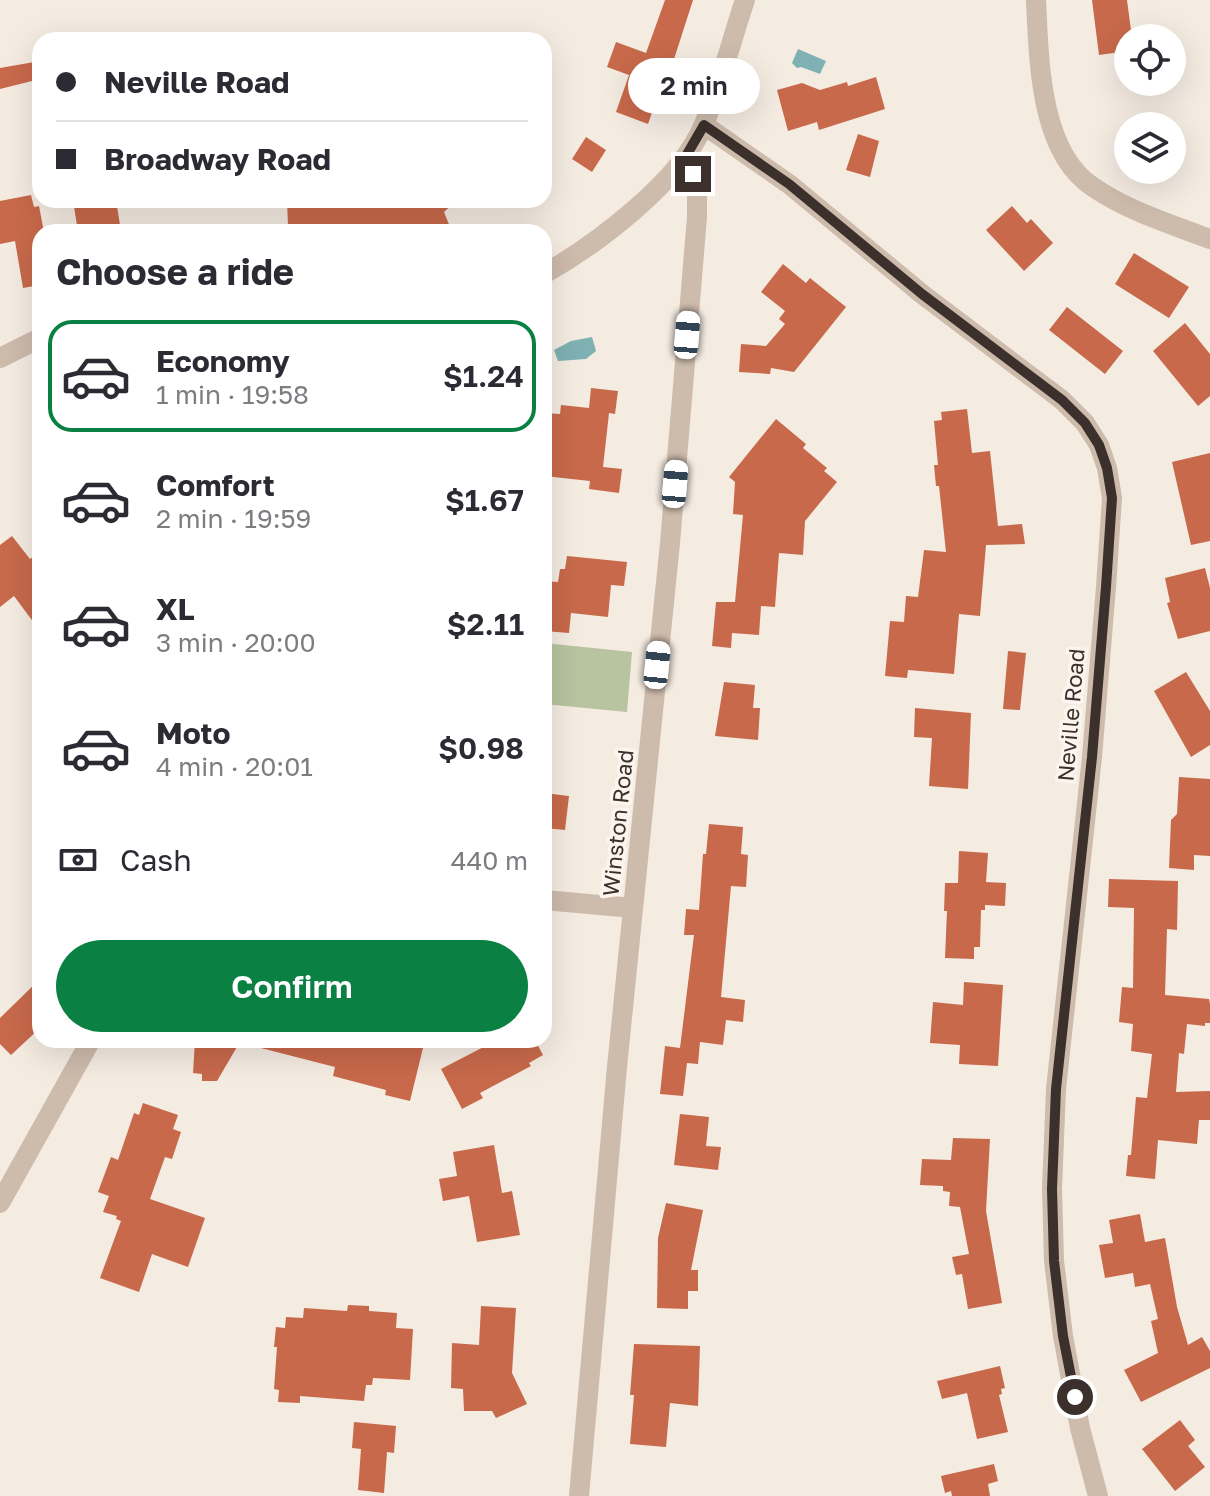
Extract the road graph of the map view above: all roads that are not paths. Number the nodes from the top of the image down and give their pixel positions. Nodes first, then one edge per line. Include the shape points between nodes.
1 (745, 0) edge
2 (1036, 0) edge
3 (704, 125) junction
4 (686, 156) junction
5 (1210, 239) edge
6 (552, 270) edge
7 (32, 342) edge
8 (0, 358) edge
9 (552, 901) edge
10 (633, 908) junction
11 (87, 1048) edge
12 (0, 1203) edge
13 (579, 1496) edge
14 (1098, 1496) edge

1 - 3 street
2 - 5 street via 1043,89 1070,167 1124,206
3 - 4 street
3 - 14 street, Neville Road via 789,184 1062,400 1085,423 1107,468 1112,498 1106,587 1056,1089 1052,1189 1063,1336
4 - 6 street via 651,195
4 - 10 street, Winston Road via 697,194 697,217
7 - 8 street
9 - 10 street
10 - 13 street, Winston Road
11 - 12 street

